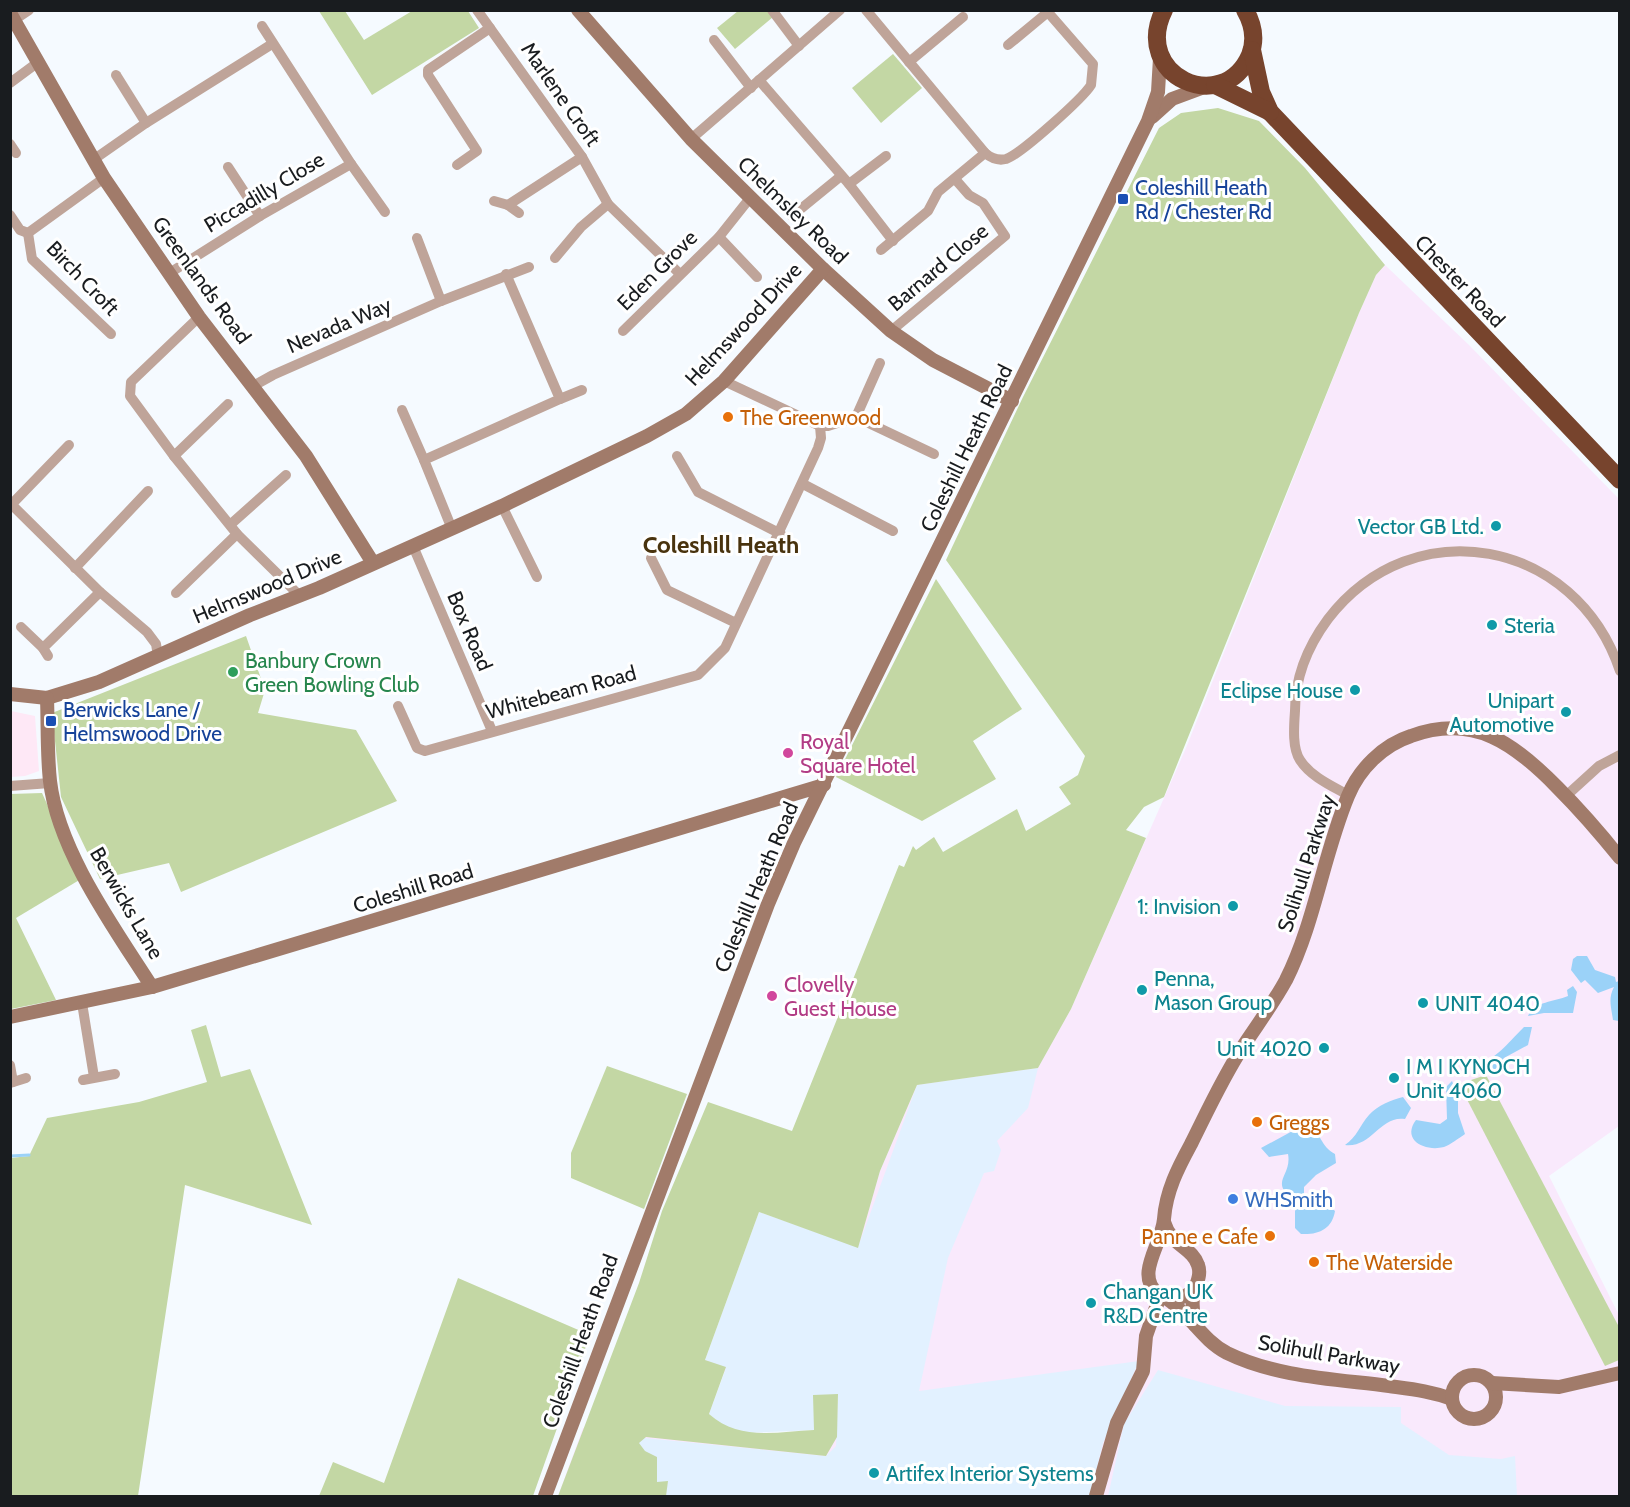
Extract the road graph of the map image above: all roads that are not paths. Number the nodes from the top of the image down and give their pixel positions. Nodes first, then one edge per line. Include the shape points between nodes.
1 (29, 10) edge
2 (477, 10) edge
3 (578, 10) edge
4 (772, 10) edge
5 (840, 10) edge
6 (866, 10) edge
7 (1147, 10) edge
8 (1164, 10) edge
9 (1047, 11) edge
10 (1248, 13) edge
11 (12, 16) edge
12 (963, 17) dead end
13 (262, 26) dead end
14 (490, 28) junction
15 (1156, 33) junction
16 (714, 40) dead end
17 (272, 44) junction
18 (1008, 45) dead end
19 (799, 46) junction
20 (1252, 50) junction
21 (1160, 57) junction
22 (909, 62) junction
23 (37, 63) junction
24 (116, 75) dead end
25 (10, 83) edge
26 (755, 84) junction
27 (1211, 85) junction
28 (1270, 112) junction
29 (1148, 121) junction
30 (146, 123) junction
31 (690, 140) junction
32 (985, 153) junction
33 (886, 156) dead end
34 (582, 157) junction
35 (93, 160) junction
36 (351, 164) junction
37 (457, 165) dead end
38 (228, 167) dead end
39 (841, 176) junction
40 (104, 178) junction
41 (955, 179) junction
42 (849, 184) junction
43 (750, 198) junction
44 (494, 201) dead end
45 (608, 204) junction
46 (508, 205) junction
47 (385, 212) dead end
48 (519, 213) dead end
49 (10, 215) edge
50 (260, 216) junction
51 (792, 216) dead end
52 (28, 233) junction
53 (719, 237) junction
54 (417, 238) dead end
55 (893, 241) junction
56 (881, 250) dead end
57 (555, 258) dead end
58 (529, 267) dead end
59 (823, 269) junction
60 (168, 274) junction
61 (506, 274) junction
62 (680, 274) junction
63 (757, 277) dead end
64 (441, 301) junction
65 (199, 317) junction
66 (623, 331) dead end
67 (891, 331) junction
68 (111, 334) dead end
69 (880, 363) dead end
70 (724, 381) junction
71 (253, 386) junction
72 (582, 390) dead end
73 (560, 399) junction
74 (1012, 401) junction
75 (228, 405) dead end
76 (402, 410) dead end
77 (856, 417) junction
78 (820, 426) junction
79 (69, 445) dead end
80 (934, 454) dead end
81 (174, 456) junction
82 (677, 456) dead end
83 (424, 460) junction
84 (286, 475) dead end
85 (1620, 480) edge
86 (803, 484) junction
87 (148, 491) dead end
88 (11, 505) edge
89 (502, 506) junction
90 (234, 529) junction
91 (452, 529) junction
92 (893, 531) dead end
93 (781, 534) junction
94 (413, 546) junction
95 (651, 558) dead end
96 (373, 563) junction
97 (75, 568) junction
98 (537, 577) dead end
99 (100, 592) junction
100 (176, 592) dead end
101 (300, 596) junction
102 (736, 623) junction
103 (21, 627) dead end
104 (158, 656) junction
105 (1620, 671) edge
106 (10, 694) edge
107 (46, 698) junction
108 (398, 706) dead end
109 (492, 731) junction
110 (1620, 755) edge
111 (50, 783) junction
112 (824, 785) junction
113 (10, 786) edge
114 (1348, 795) junction
115 (1566, 796) junction
116 (1620, 858) edge
117 (152, 987) junction
118 (82, 1003) junction
119 (10, 1017) edge
120 (10, 1065) edge
121 (115, 1074) dead end
122 (26, 1078) dead end
123 (12, 1082) edge
124 (1164, 1222) junction
125 (1186, 1250) junction
126 (1155, 1254) junction
127 (1197, 1284) junction
128 (1163, 1297) junction
129 (1195, 1325) junction
130 (1620, 1373) edge
131 (1492, 1383) junction
132 (1516, 1386) junction
133 (1453, 1393) junction
134 (1496, 1402) junction
135 (545, 1497) edge
136 (1096, 1497) edge

1 - 11 street
2 - 14 street, Marlene Croft
3 - 31 street, Chelmsley Road
4 - 19 street
5 - 19 street
6 - 22 street
7 - 15 highway
8 - 15 highway
9 - 18 street
9 - 32 street via 1093,64 1091,85 1020,151 1006,159
10 - 20 highway, Chester Road
11 - 23 street, Greenlands Road
12 - 22 street
13 - 17 street, Piccadilly Close
14 - 34 street, Marlene Croft
14 - 37 street via 428,70 481,149
15 - 21 highway
16 - 26 street
17 - 30 street
17 - 36 street, Piccadilly Close
19 - 26 street
20 - 27 highway via 1238,72
20 - 28 highway, Chester Road via 1261,92
21 - 27 highway, Chester Road via 1179,79
21 - 29 street, Coleshill Heath Road via 1158,92
22 - 32 street
23 - 25 street
23 - 35 street, Greenlands Road
24 - 30 street
26 - 31 street
26 - 39 street
27 - 28 highway, Chester Road
27 - 29 street, Coleshill Heath Road via 1172,99
28 - 85 highway, Chester Road
29 - 74 street, Coleshill Heath Road
30 - 35 street
31 - 43 street, Chelmsley Road
32 - 41 street
33 - 42 street
34 - 45 street, Marlene Croft
34 - 46 street
35 - 40 street, Greenlands Road
36 - 47 street
36 - 50 street, Piccadilly Close
38 - 50 street
39 - 42 street
39 - 51 street
40 - 52 street, Birch Croft
40 - 60 street, Greenlands Road
41 - 55 street
41 - 67 street, Barnard Close via 969,195 983,203 1005,236
42 - 55 street
43 - 53 street, Eden Grove
43 - 59 street, Chelmsley Road
44 - 46 street
45 - 57 street via 581,227
45 - 62 street, Marlene Croft
46 - 48 street
49 - 52 street via 20,230
50 - 60 street, Piccadilly Close
52 - 68 street, Birch Croft via 32,259
53 - 62 street, Eden Grove
53 - 63 street, Eden Grove
54 - 64 street
55 - 56 street
58 - 61 street, Nevada Way
59 - 67 street, Chelmsley Road
59 - 70 street, Helmswood Drive
60 - 65 street, Greenlands Road
61 - 64 street, Nevada Way
61 - 73 street
62 - 66 street, Eden Grove
64 - 71 street, Nevada Way
65 - 71 street, Greenlands Road
65 - 81 street via 131,382 130,396
67 - 74 street, Chelmsley Road via 933,360
69 - 77 street
70 - 78 street
70 - 89 street, Helmswood Drive via 686,414
71 - 96 street, Greenlands Road via 306,456
72 - 73 street
73 - 83 street
74 - 112 street, Coleshill Heath Road
75 - 81 street
76 - 83 street
77 - 78 street
77 - 80 street
78 - 86 street, Whitebeam Road via 821,438
79 - 88 street
81 - 90 street
82 - 93 street via 698,492
83 - 91 street
84 - 90 street
86 - 92 street
86 - 93 street, Whitebeam Road
87 - 97 street
88 - 97 street
89 - 91 street, Helmswood Drive
89 - 98 street
90 - 100 street
90 - 101 street
91 - 94 street, Helmswood Drive
93 - 102 street, Whitebeam Road
94 - 96 street, Helmswood Drive
94 - 109 street, Box Road
95 - 102 street via 667,590
96 - 101 street, Helmswood Drive
97 - 99 street
99 - 103 street via 46,652
99 - 104 street via 147,633 156,644
101 - 104 street, Helmswood Drive
102 - 109 street, Whitebeam Road via 725,648 698,675
104 - 107 street, Helmswood Drive via 99,682
105 - 114 street via 1590,613 1553,578 1529,565 1487,553 1454,551 1418,555 1386,569 1367,579 1342,601 1309,648 1298,682 1294,725 1298,755 1311,772
106 - 107 street
107 - 111 street, Berwicks Lane
108 - 109 street, Whitebeam Road via 422,751
110 - 115 street via 1599,766
111 - 113 street
111 - 117 street, Berwicks Lane via 83,875
112 - 117 street, Coleshill Road
112 - 135 street, Coleshill Heath Road via 794,843 740,974
114 - 115 street, Solihull Parkway via 1371,761 1395,743 1420,732 1448,728 1477,731 1501,740 1534,763
114 - 124 street, Solihull Parkway via 1303,942 1278,994 1222,1082 1183,1158 1169,1189
115 - 116 street, Solihull Parkway
117 - 118 street, Coleshill Road
118 - 119 street, Coleshill Road
118 - 121 street via 89,1079
120 - 123 street
122 - 123 street
124 - 125 street via 1168,1234
124 - 126 street, Solihull Parkway
125 - 126 street via 1167,1248
125 - 127 street via 1199,1267
126 - 128 street via 1147,1273 1153,1289
127 - 128 street via 1181,1298
127 - 129 street via 1193,1297
128 - 129 street, Solihull Parkway via 1185,1312
128 - 136 street via 1146,1336 1143,1371 1117,1423
129 - 133 street, Solihull Parkway via 1214,1345 1258,1366
130 - 132 street via 1559,1387
131 - 132 street
131 - 133 street via 1473,1375 1461,1379
131 - 134 street
132 - 134 street
133 - 134 street via 1461,1415 1475,1419 1488,1414

